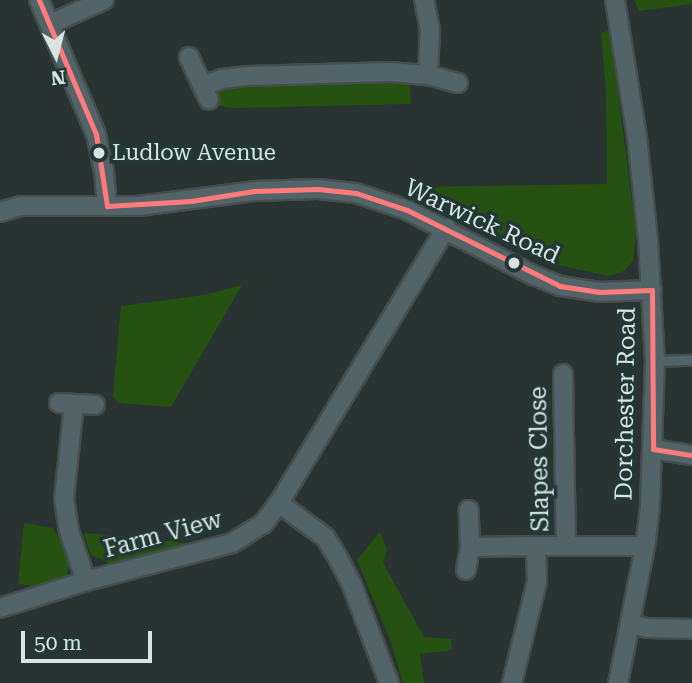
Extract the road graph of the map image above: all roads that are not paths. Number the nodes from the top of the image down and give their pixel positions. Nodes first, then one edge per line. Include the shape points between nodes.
1 (39, 0) edge
2 (104, 0) edge
3 (424, 0) edge
4 (615, 0) edge
5 (50, 24) junction
6 (189, 57) dead end
7 (428, 75) junction
8 (458, 83) dead end
9 (107, 206) junction
10 (0, 212) edge
11 (446, 228) junction
12 (652, 290) junction
13 (692, 360) edge
14 (654, 361) junction
15 (563, 374) dead end
16 (95, 405) dead end
17 (653, 449) junction
18 (692, 455) edge
19 (279, 503) junction
20 (469, 510) dead end
21 (566, 544) junction
22 (536, 546) junction
23 (645, 546) junction
24 (470, 547) junction
25 (466, 570) dead end
26 (86, 581) junction
27 (0, 608) edge
28 (631, 624) junction
29 (692, 629) edge
30 (390, 683) edge
31 (512, 683) edge
32 (618, 683) edge

1 - 5 street
2 - 5 street
3 - 7 street via 430,30
4 - 12 street, Dorchester Road via 637,136
5 - 9 street via 96,134
6 - 7 street via 206,93 222,79 248,76
7 - 8 street
9 - 10 street, Warwick Road via 21,206
9 - 11 street, Warwick Road via 318,189 356,193
11 - 12 street, Warwick Road via 560,286 600,292
11 - 19 street, Farm View
12 - 14 street, Dorchester Road
13 - 14 lane
14 - 17 street, Dorchester Road
15 - 21 street, Slapes Close
16 - 26 street via 66,403 64,499
17 - 18 street
17 - 23 street, Dorchester Road
19 - 26 street, Farm View via 263,524 232,543
19 - 30 street via 325,537 337,556
20 - 24 street
21 - 22 street, Slapes Close
21 - 23 street, Slapes Close
22 - 24 street, Slapes Close
22 - 31 street, Slapes Close via 537,580
23 - 28 street, Dorchester Road
24 - 25 street
26 - 27 street, Farm View
28 - 29 street
28 - 32 street, Dorchester Road

